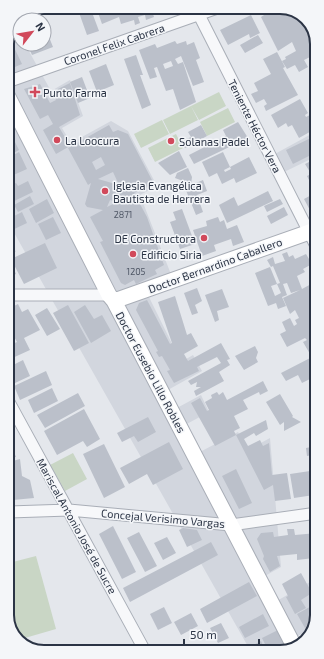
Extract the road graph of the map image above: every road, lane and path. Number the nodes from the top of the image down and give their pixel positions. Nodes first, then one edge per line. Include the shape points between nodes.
1 (189, 14) edge
2 (199, 14) edge
3 (14, 79) edge
4 (14, 109) edge
5 (310, 229) edge
6 (310, 236) edge
7 (14, 295) edge
8 (112, 298) junction
9 (14, 411) edge
10 (69, 510) junction
11 (14, 512) edge
12 (310, 514) edge
13 (231, 525) junction
14 (292, 643) edge
15 (142, 645) edge

1 - 3 street, Coronel Felix Cabrera
2 - 5 street, Teniente Héctor Vera
4 - 8 main road, Doctor Eusebio Lillo Robles
6 - 8 main road, Doctor Bernardino Caballero
7 - 8 street, Doctor Bernardino Caballero
8 - 13 main road, Doctor Eusebio Lillo Robles
9 - 10 street, Mariscal Antonio José de Sucre
10 - 11 street, Concejal Verisimo Vargas
10 - 13 street, Concejal Verisimo Vargas
10 - 15 street, Mariscal Antonio José de Sucre
12 - 13 street, Concejal Verisimo Vargas
13 - 14 main road, Doctor Eusebio Lillo Robles

